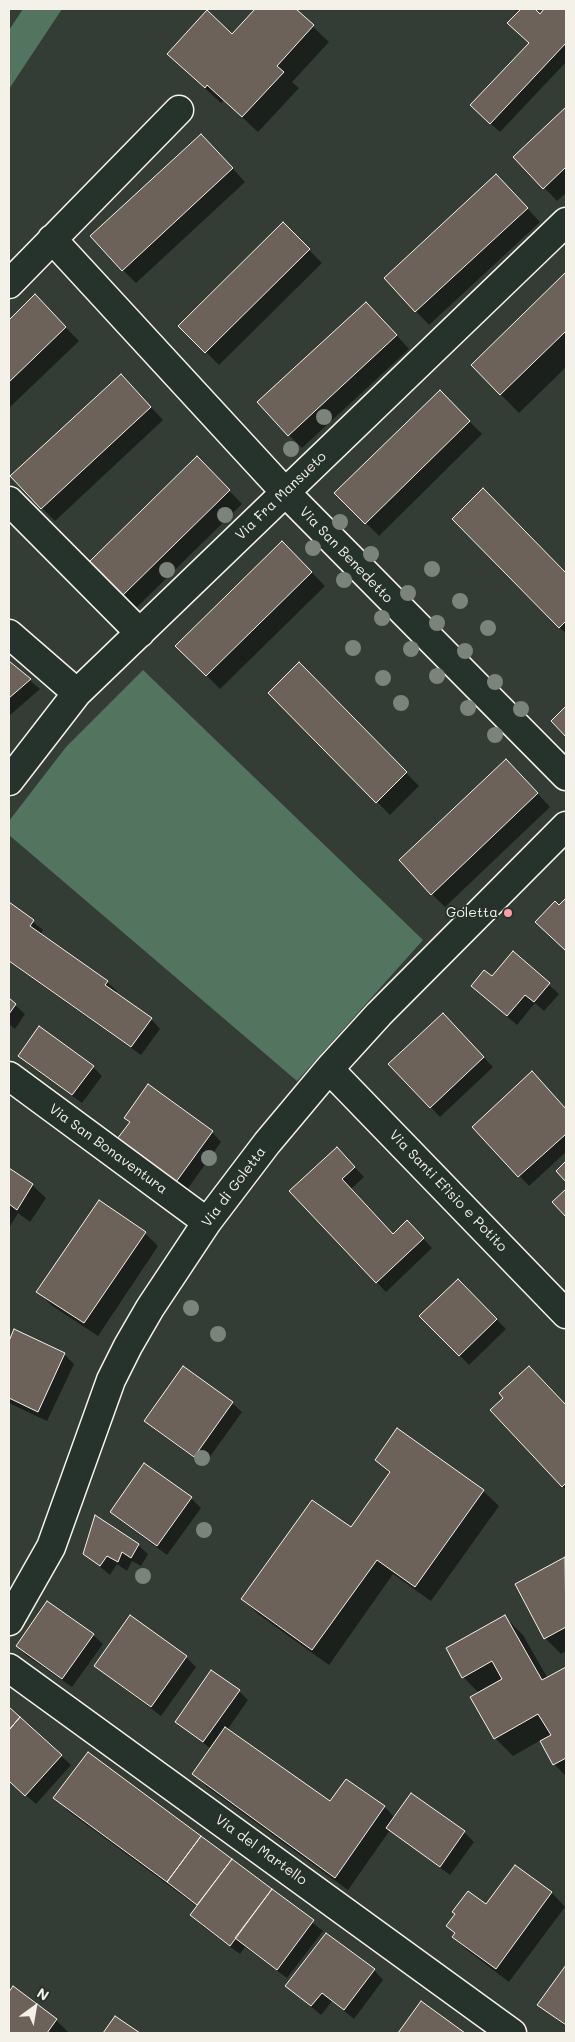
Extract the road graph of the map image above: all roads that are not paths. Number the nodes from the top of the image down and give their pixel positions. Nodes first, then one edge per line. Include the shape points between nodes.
1 (179, 110) dead end
2 (566, 222) edge
3 (52, 239) junction
4 (9, 284) edge
5 (285, 492) junction
6 (9, 501) edge
7 (140, 633) junction
8 (9, 634) edge
9 (78, 693) junction
10 (566, 776) edge
11 (9, 781) edge
12 (566, 826) edge
13 (329, 1069) junction
14 (9, 1076) edge
15 (207, 1222) junction
16 (566, 1314) edge
17 (9, 1621) edge
18 (9, 1668) edge
19 (512, 2033) edge

1 - 3 street
2 - 5 street, Via Fra Mansueto
3 - 4 street
3 - 5 street, Via San Benedetto
5 - 7 street, Via Fra Mansueto
5 - 10 street, Via San Benedetto
6 - 7 street
7 - 9 street, Via Fra Mansueto
8 - 9 street
9 - 11 street, Via Fra Mansueto
12 - 13 street, Via di Goletta via 440,951
13 - 15 street, Via di Goletta
13 - 16 street, Via Santi Efisio e Potito
14 - 15 street, Via San Bonaventura
15 - 17 street, Via di Goletta via 150,1308 111,1380 51,1547
18 - 19 street, Via del Martello

